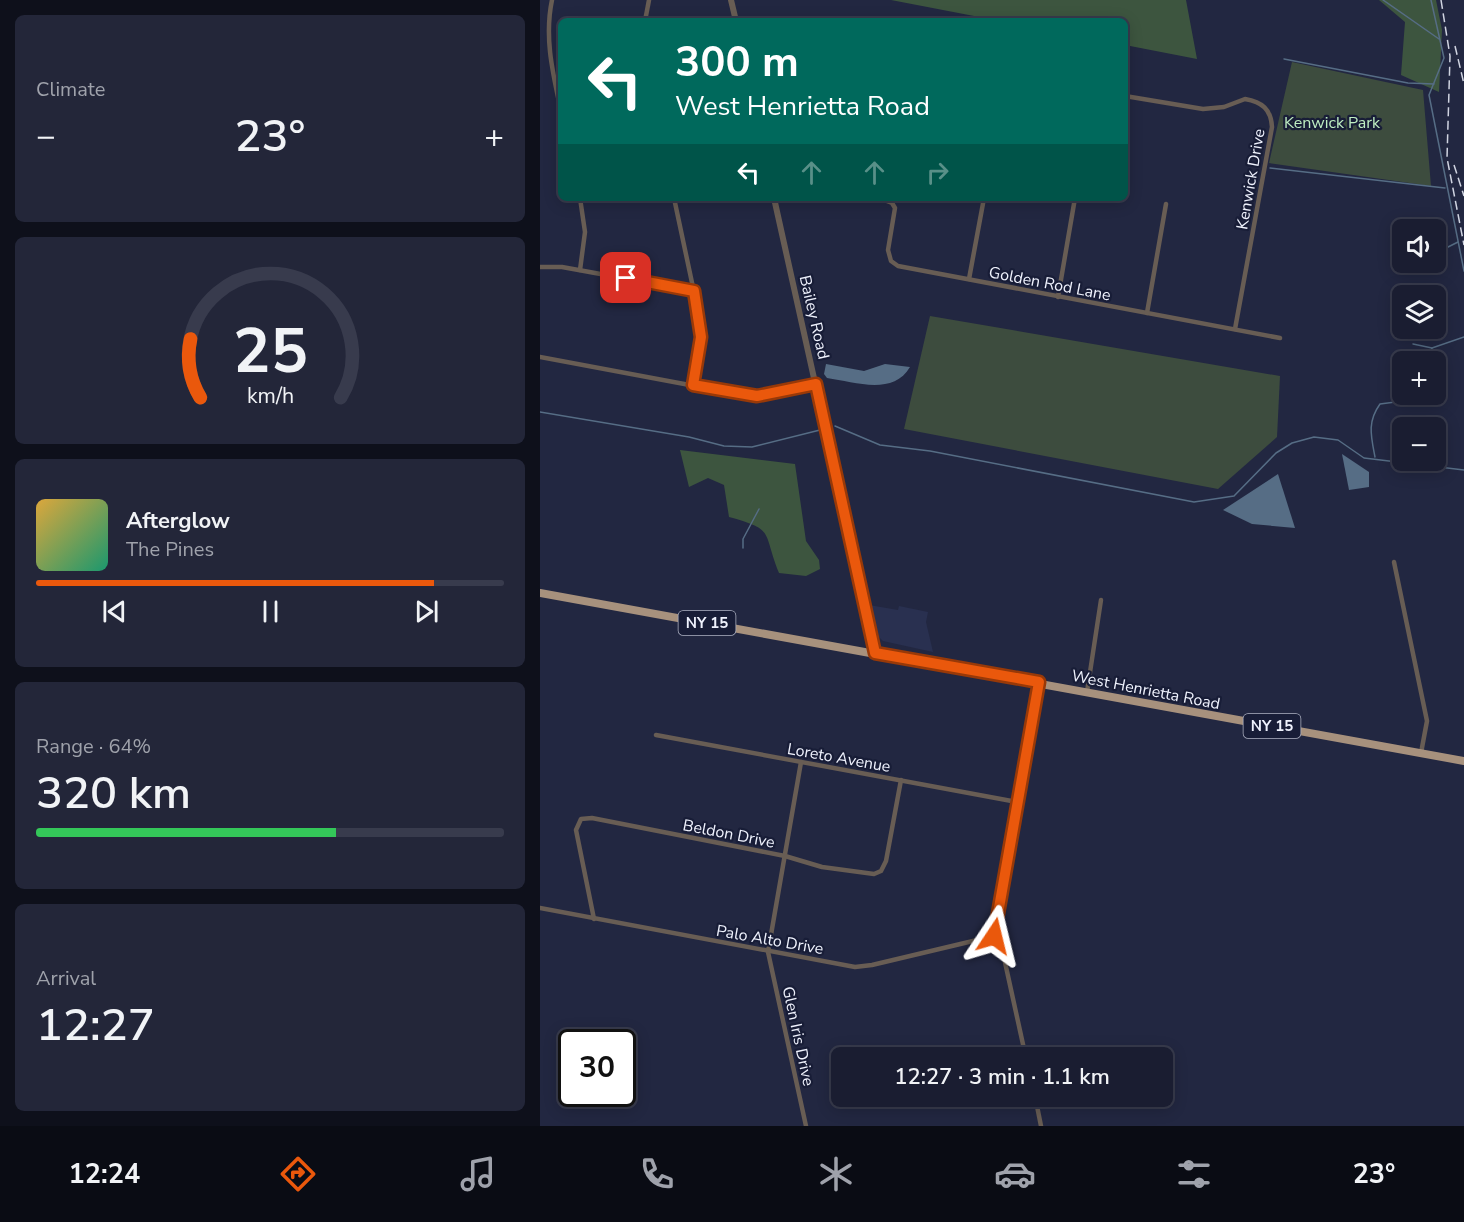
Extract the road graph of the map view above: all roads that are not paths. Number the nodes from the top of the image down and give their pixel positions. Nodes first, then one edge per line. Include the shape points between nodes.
1 (552, 0) edge
2 (649, 0) edge
3 (731, 0) edge
4 (646, 18) edge
5 (735, 18) edge
6 (558, 96) edge
7 (1128, 96) edge
8 (580, 201) edge
9 (675, 201) edge
10 (775, 201) edge
11 (887, 201) edge
12 (983, 201) edge
13 (1074, 201) edge
14 (1166, 204) dead end
15 (540, 267) edge
16 (580, 270) junction
17 (969, 279) junction
18 (694, 291) junction
19 (1058, 297) junction
20 (1147, 313) junction
21 (1235, 329) junction
22 (1280, 338) dead end
23 (540, 357) edge
24 (816, 384) junction
25 (693, 385) junction
26 (1394, 562) dead end
27 (540, 593) edge
28 (1101, 600) dead end
29 (875, 653) junction
30 (1039, 682) junction
31 (1087, 692) junction
32 (656, 735) dead end
33 (1421, 753) junction
34 (1464, 761) edge
35 (801, 762) junction
36 (901, 780) junction
37 (1017, 802) junction
38 (785, 856) junction
39 (540, 908) edge
40 (594, 919) junction
41 (994, 936) junction
42 (768, 952) junction
43 (1024, 1047) edge
44 (1037, 1107) edge
45 (806, 1126) edge
46 (1041, 1126) edge

1 - 6 street via 549,51
2 - 4 street
3 - 5 street
7 - 21 street, Kenwick Drive via 1203,109 1245,99 1263,105 1270,114 1272,127
8 - 16 street via 585,232
9 - 18 street
10 - 24 street, Bailey Road
11 - 17 street, Golden Rod Lane via 895,208 888,247 891,261 903,267
12 - 17 street
13 - 19 street
14 - 20 street
15 - 16 street
16 - 18 street
17 - 19 street, Golden Rod Lane
18 - 25 street via 701,337
19 - 20 street, Golden Rod Lane
20 - 21 street, Golden Rod Lane
21 - 22 street, Golden Rod Lane
23 - 25 street
24 - 25 street via 757,396
24 - 29 street, Bailey Road
26 - 33 street via 1426,721
27 - 29 main road, West Henrietta Road / NY 15
28 - 31 street
29 - 30 main road, West Henrietta Road / NY 15
30 - 31 main road, West Henrietta Road / NY 15
30 - 37 street
31 - 33 main road, West Henrietta Road / NY 15
32 - 35 street, Loreto Avenue
33 - 34 main road, West Henrietta Road / NY 15
35 - 36 street, Loreto Avenue
35 - 38 street
36 - 37 street, Loreto Avenue
36 - 38 street, Beldon Drive via 886,861 878,873 863,874
37 - 41 street
38 - 40 street, Beldon Drive via 581,819 576,830
38 - 42 street
39 - 40 street, Palo Alto Drive
40 - 42 street, Palo Alto Drive
41 - 42 street, Palo Alto Drive via 863,967
41 - 43 street via 1001,944
42 - 45 street, Glen Iris Drive
44 - 46 street

